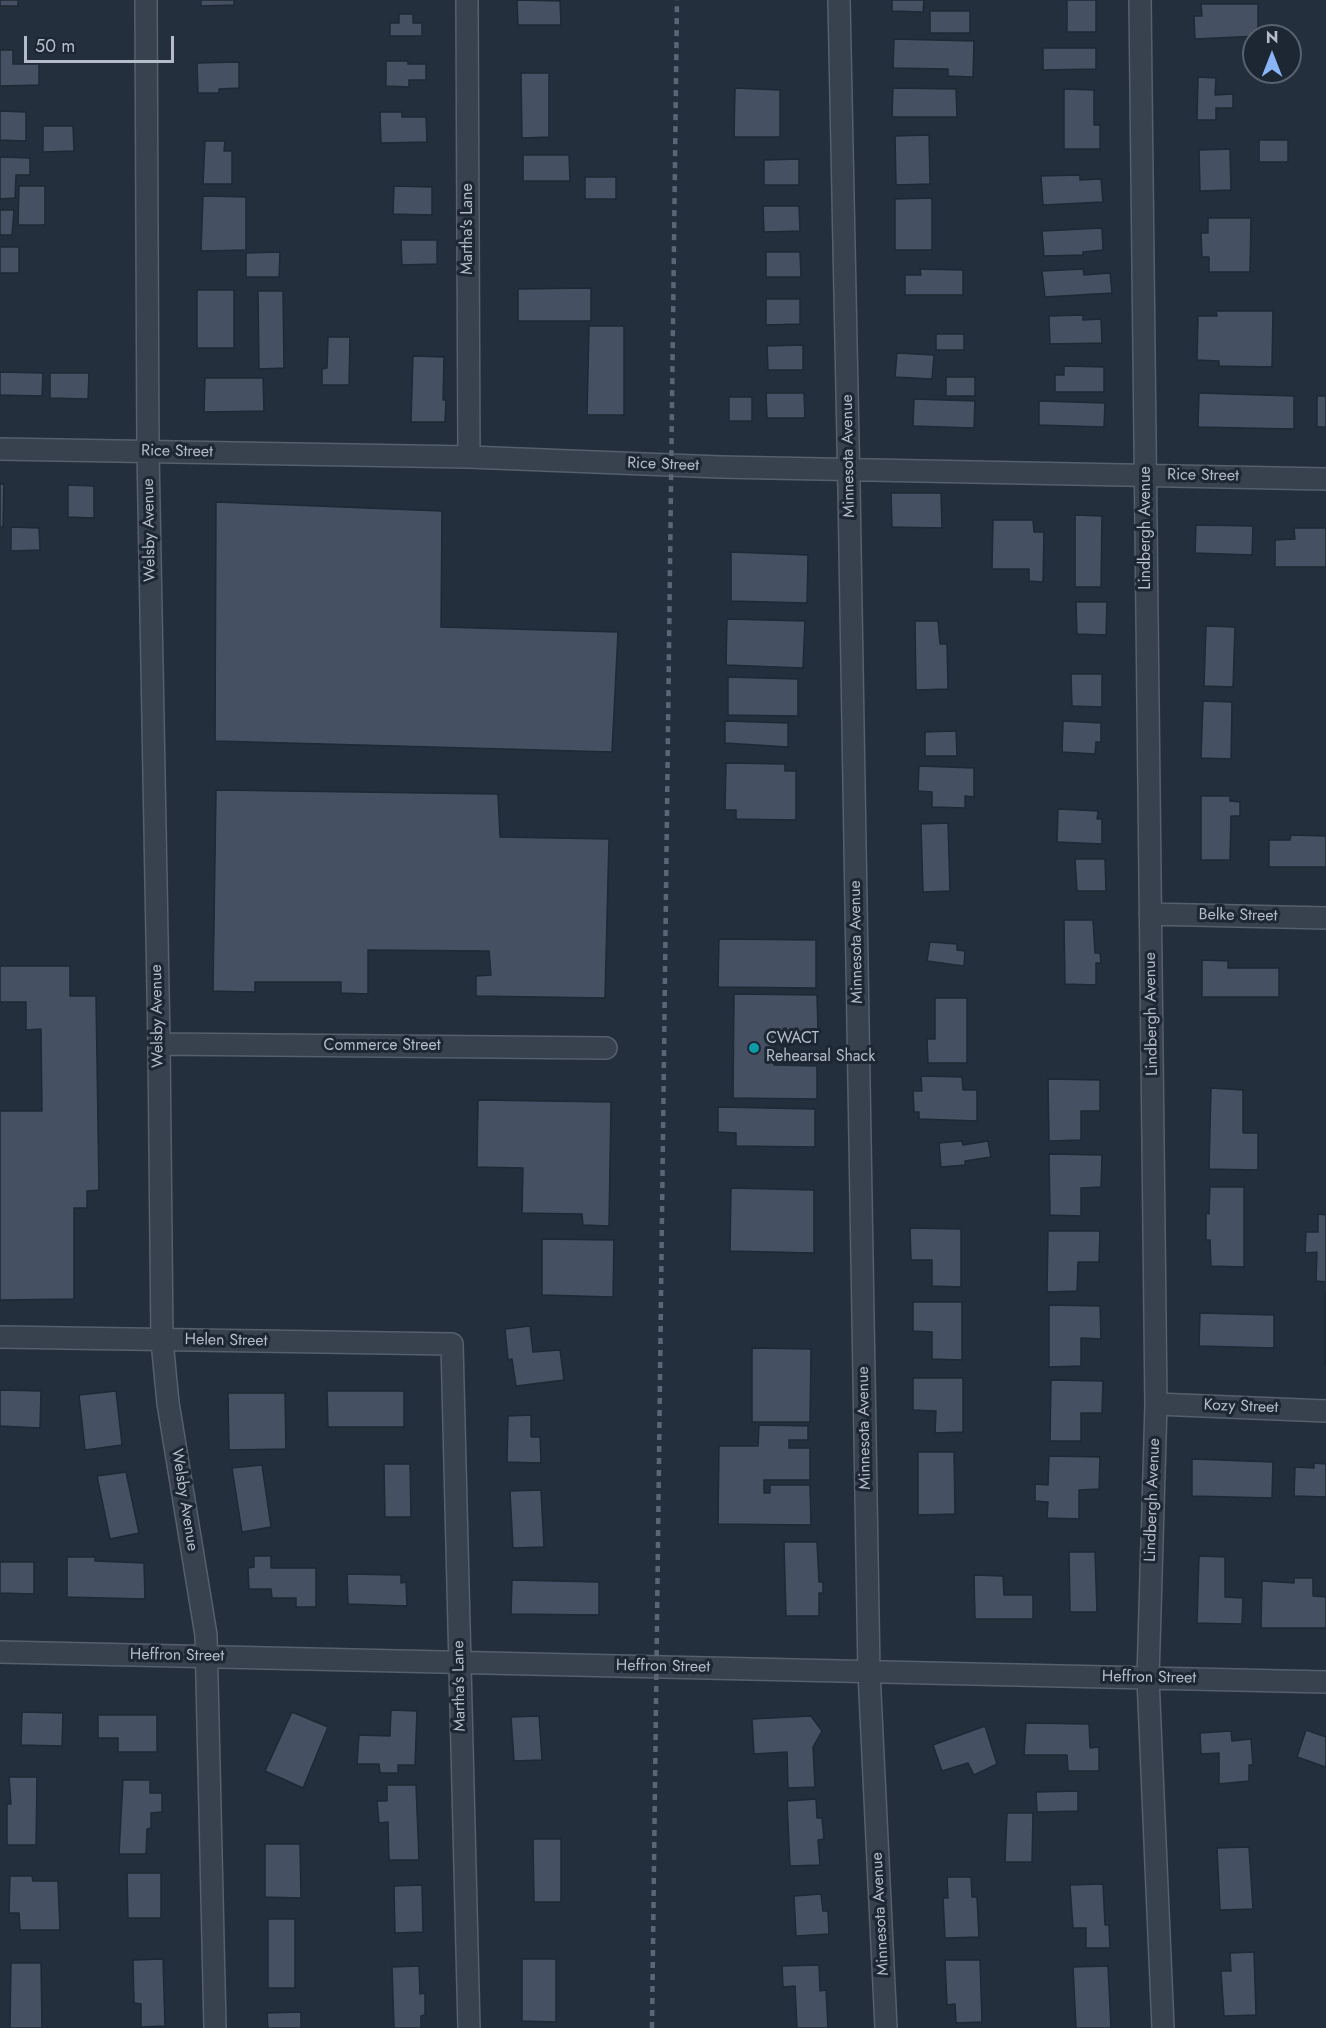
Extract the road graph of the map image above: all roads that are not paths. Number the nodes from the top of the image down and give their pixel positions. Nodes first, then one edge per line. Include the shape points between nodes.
1 (146, 0) edge
2 (467, 0) edge
3 (839, 0) edge
4 (1140, 0) edge
5 (0, 449) edge
6 (148, 451) junction
7 (469, 457) junction
8 (849, 469) junction
9 (1146, 475) junction
10 (1326, 479) edge
11 (1150, 914) junction
12 (1326, 918) edge
13 (159, 1044) junction
14 (606, 1048) dead end
15 (0, 1337) edge
16 (162, 1341) junction
17 (452, 1344) joint
18 (1156, 1404) junction
19 (1326, 1411) edge
20 (0, 1652) edge
21 (207, 1657) junction
22 (459, 1663) junction
23 (869, 1672) junction
24 (1148, 1678) junction
25 (1326, 1682) edge
26 (216, 2028) edge
27 (469, 2028) edge
28 (886, 2028) edge
29 (1163, 2028) edge

1 - 6 street, Welsby Avenue
2 - 7 street, Martha's Lane
3 - 8 street, Minnesota Avenue
4 - 9 street, Lindbergh Avenue
5 - 6 street, Rice Street
6 - 7 street, Rice Street
6 - 13 street, Welsby Avenue
7 - 8 street, Rice Street
8 - 9 street, Rice Street
8 - 23 street, Minnesota Avenue
9 - 10 street, Rice Street
9 - 11 street, Lindbergh Avenue
11 - 12 street, Belke Street
11 - 18 street, Lindbergh Avenue
13 - 14 street, Commerce Street
13 - 16 street, Welsby Avenue
15 - 16 street, Helen Street
16 - 17 street, Helen Street
16 - 21 street, Welsby Avenue
17 - 22 street, Martha's Lane
18 - 19 street, Kozy Street
18 - 24 street, Lindbergh Avenue
20 - 21 street, Heffron Street
21 - 22 street, Heffron Street
21 - 26 street, Welsby Avenue
22 - 23 street, Heffron Street
22 - 27 street, Martha's Lane
23 - 24 street, Heffron Street
23 - 28 street, Minnesota Avenue
24 - 25 street, Heffron Street
24 - 29 street, Lindbergh Avenue

